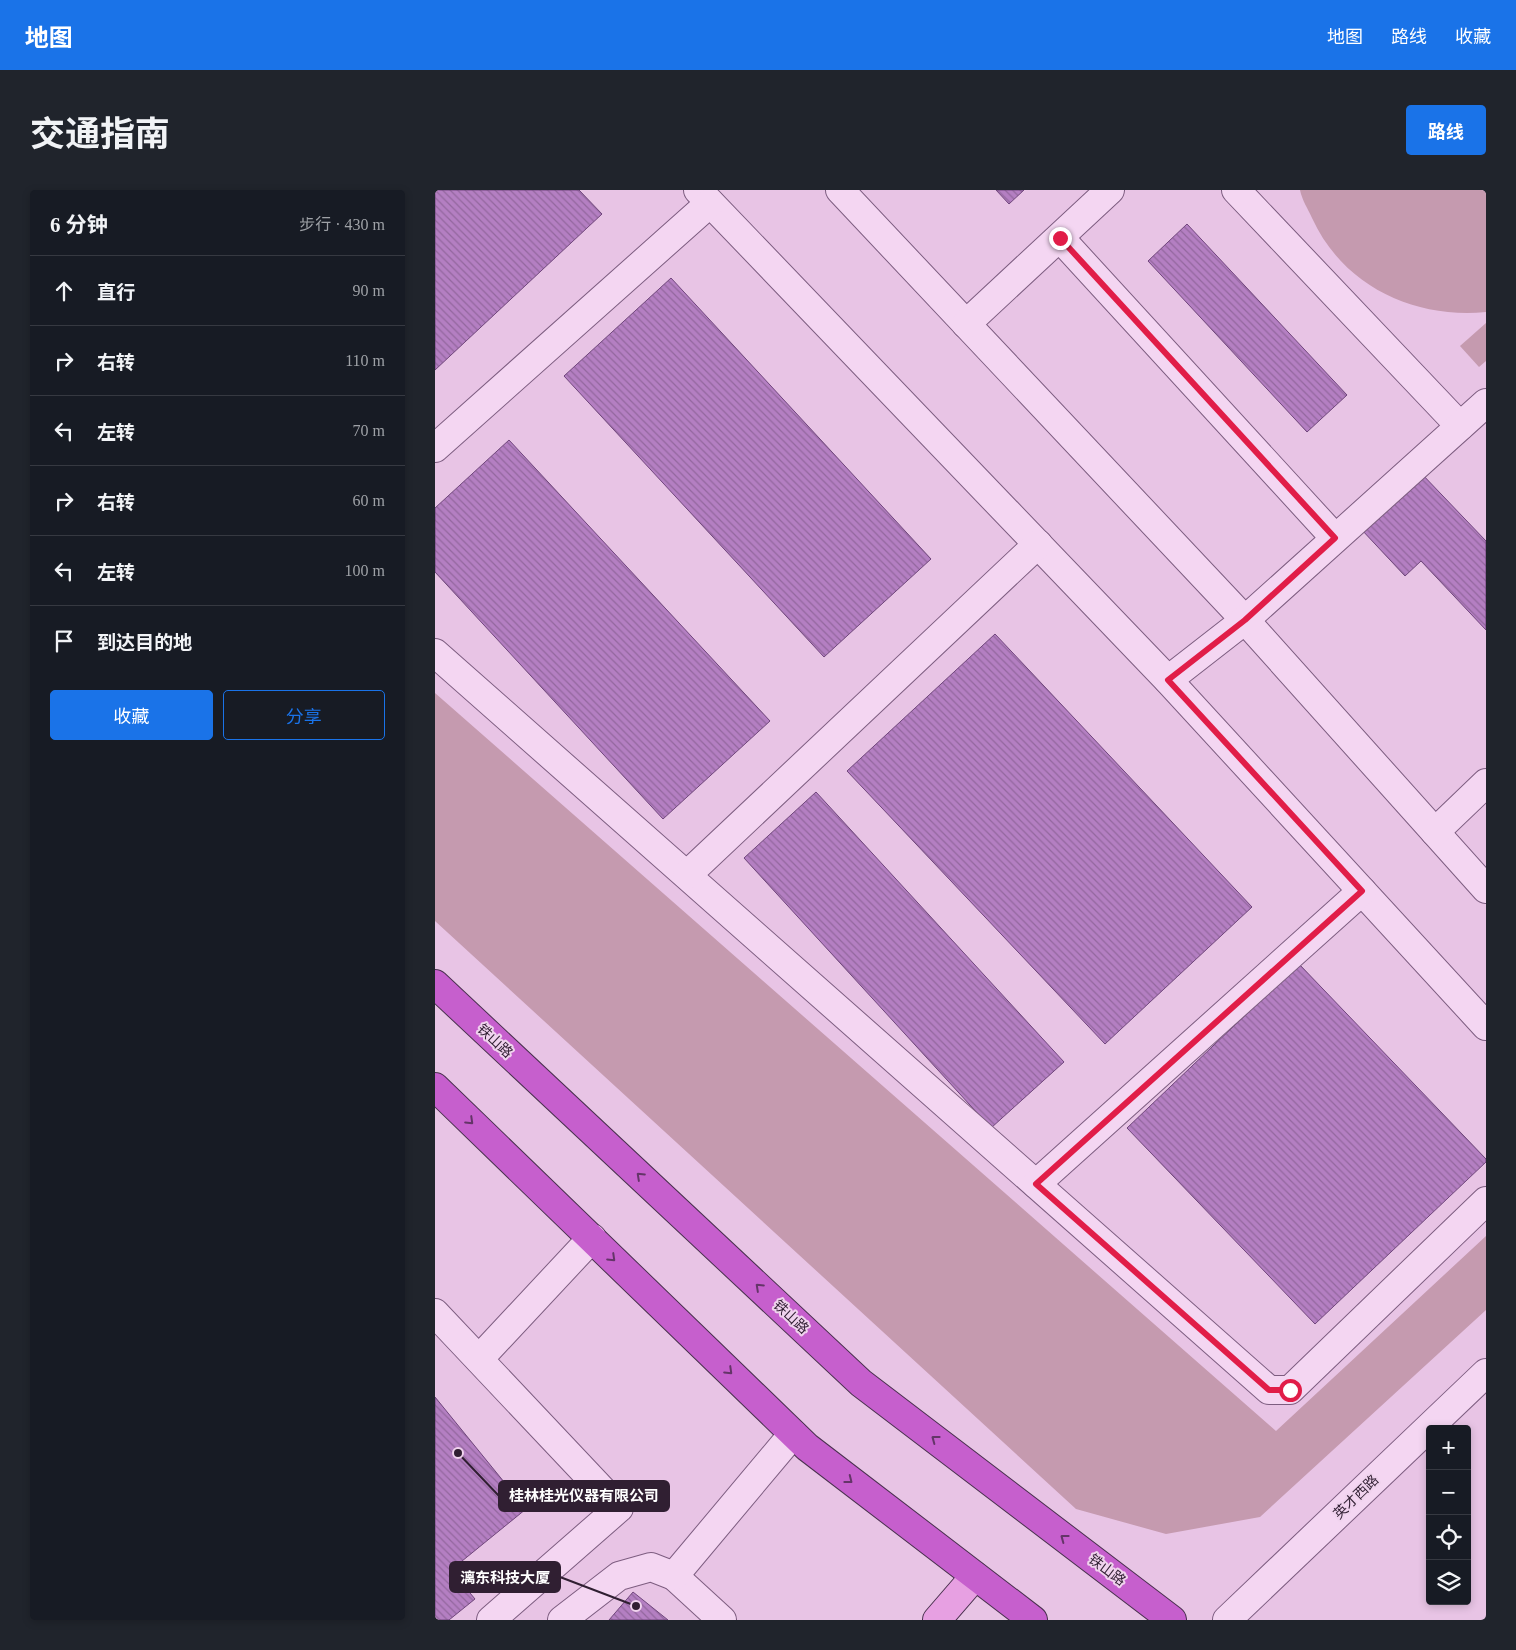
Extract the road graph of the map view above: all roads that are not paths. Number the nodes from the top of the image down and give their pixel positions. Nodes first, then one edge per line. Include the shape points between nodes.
1 (840, 190) edge
2 (1110, 190) edge
3 (1236, 190) edge
4 (704, 196) edge
5 (1060, 238) junction
6 (966, 324) junction
7 (1486, 402) edge
8 (1460, 426) junction
9 (435, 448) edge
10 (1335, 538) junction
11 (1038, 544) junction
12 (1245, 620) junction
13 (435, 653) edge
14 (1168, 680) junction
15 (1486, 783) edge
16 (1435, 832) junction
17 (687, 876) junction
18 (1486, 889) edge
19 (1362, 891) junction
20 (435, 984) edge
21 (1486, 1026) edge
22 (435, 1087) edge
23 (1036, 1184) junction
24 (1486, 1202) edge
25 (592, 1238) junction
26 (435, 1313) edge
27 (479, 1360) junction
28 (1486, 1373) edge
29 (793, 1434) junction
30 (674, 1576) junction
31 (975, 1576) junction
32 (491, 1620) edge
33 (562, 1620) edge
34 (722, 1620) edge
35 (937, 1620) edge
36 (1033, 1620) edge
37 (1172, 1620) edge
38 (1227, 1620) edge

1 - 6 street
2 - 5 street
3 - 8 street
4 - 9 street
4 - 11 street
5 - 6 street
5 - 10 street
6 - 12 street
7 - 8 street
8 - 10 street
10 - 12 street
11 - 14 street
11 - 17 street
12 - 14 street
12 - 16 street
13 - 17 street
14 - 19 street
15 - 16 street
16 - 18 street
17 - 23 street
19 - 21 street
19 - 23 street
37 -> 20 highway, 铁山路 via 861,1383
22 -> 25 highway
23 - 24 street via 1269,1390 1290,1390
25 - 27 street
25 -> 29 highway
26 - 27 street
27 - 32 street via 619,1508
28 - 38 street, 英才西路
29 - 30 street
29 -> 31 highway
30 - 33 street via 651,1566 619,1576
30 - 34 street
31 - 35 main road
31 - 36 highway

